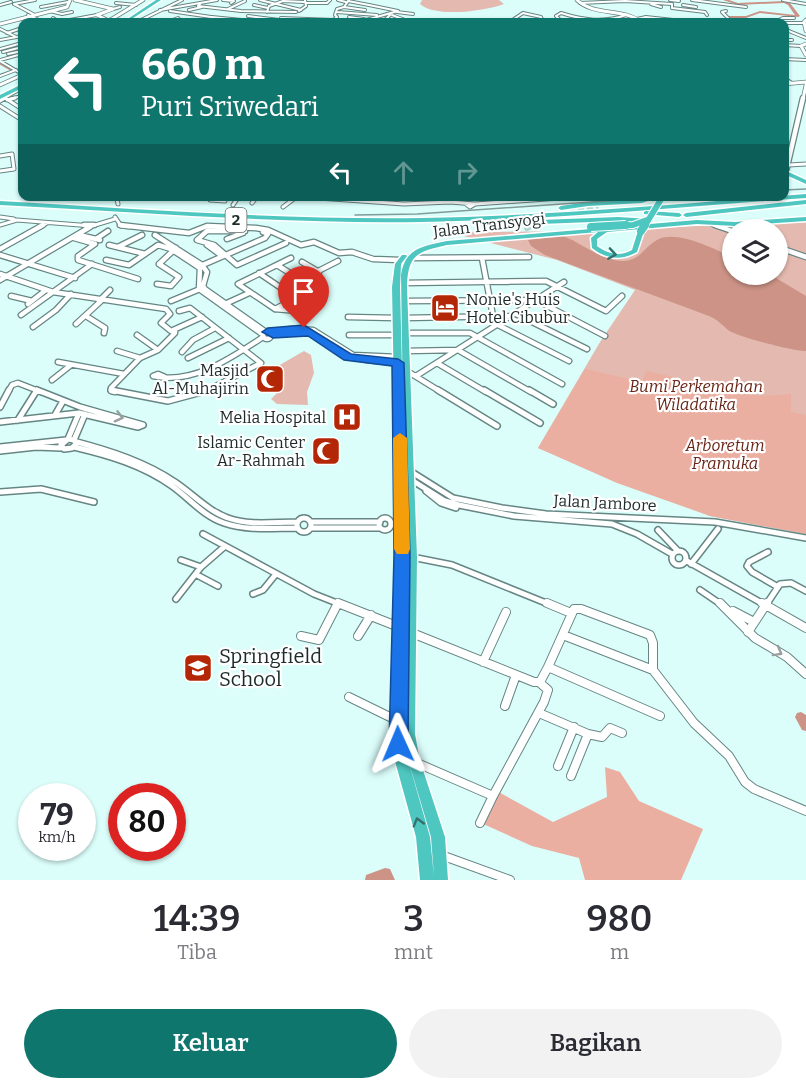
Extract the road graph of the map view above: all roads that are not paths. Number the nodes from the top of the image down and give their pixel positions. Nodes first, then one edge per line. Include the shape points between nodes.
1 (6, 0) edge
2 (35, 0) edge
3 (75, 0) edge
4 (143, 0) edge
5 (159, 0) edge
6 (164, 0) edge
7 (182, 0) edge
8 (223, 0) edge
9 (238, 0) edge
10 (260, 0) edge
11 (328, 0) edge
12 (338, 0) edge
13 (670, 0) edge
14 (692, 0) edge
15 (778, 0) edge
16 (783, 0) edge
17 (209, 1) edge
18 (348, 1) edge
19 (599, 1) edge
20 (628, 1) edge
21 (711, 1) edge
22 (11, 2) junction
23 (69, 2) edge
24 (218, 2) edge
25 (246, 2) edge
26 (293, 2) junction
27 (305, 2) edge
28 (578, 2) edge
29 (648, 2) edge
30 (17, 3) junction
31 (116, 3) dead end
32 (231, 3) dead end
33 (275, 3) junction
34 (369, 3) edge
35 (700, 3) dead end
36 (201, 4) junction
37 (806, 4) edge
38 (0, 5) edge
39 (136, 5) junction
40 (254, 5) junction
41 (636, 5) dead end
42 (344, 6) junction
43 (684, 6) junction
44 (41, 7) dead end
45 (120, 7) dead end
46 (282, 7) junction
47 (696, 7) junction
48 (746, 7) dead end
49 (33, 8) dead end
50 (268, 8) junction
51 (354, 8) junction
52 (26, 9) junction
53 (113, 9) junction
54 (178, 9) dead end
55 (218, 9) junction
56 (161, 10) junction
57 (226, 10) junction
58 (233, 10) junction
59 (301, 10) junction
60 (50, 11) junction
61 (85, 11) dead end
62 (242, 11) junction
63 (253, 11) junction
64 (692, 11) junction
65 (726, 11) dead end
66 (174, 12) junction
67 (267, 12) junction
68 (296, 12) junction
69 (337, 12) junction
70 (365, 12) junction
71 (397, 12) junction
72 (74, 13) joint
73 (281, 13) dead end
74 (33, 14) junction
75 (183, 14) junction
76 (290, 14) junction
77 (413, 14) dead end
78 (624, 14) junction
79 (644, 14) dead end
80 (28, 15) junction
81 (81, 15) dead end
82 (98, 15) junction
83 (194, 15) junction
84 (229, 15) dead end
85 (235, 15) dead end
86 (391, 15) junction
87 (707, 15) dead end
88 (168, 16) dead end
89 (212, 16) junction
90 (248, 16) junction
91 (375, 16) junction
92 (530, 16) junction
93 (349, 17) junction
94 (648, 17) junction
95 (18, 18) edge
96 (19, 18) edge
97 (34, 18) edge
98 (73, 18) junction
99 (103, 18) edge
100 (115, 18) edge
101 (131, 18) edge
102 (136, 18) edge
103 (145, 18) edge
104 (179, 18) edge
105 (189, 18) edge
106 (228, 18) edge
107 (246, 18) edge
108 (264, 18) edge
109 (283, 18) edge
110 (336, 18) edge
111 (352, 18) edge
112 (370, 18) edge
113 (381, 18) edge
114 (389, 18) edge
115 (399, 18) edge
116 (515, 18) edge
117 (528, 18) edge
118 (535, 18) edge
119 (558, 18) edge
120 (577, 18) edge
121 (613, 18) edge
122 (636, 18) joint
123 (656, 18) edge
124 (728, 18) edge
125 (789, 19) edge
126 (805, 21) edge
127 (789, 23) edge
128 (0, 24) edge
129 (0, 29) edge
130 (18, 29) edge
131 (806, 30) edge
132 (7, 33) junction
133 (789, 33) edge
134 (14, 36) junction
135 (18, 36) edge
136 (793, 37) junction
137 (789, 38) edge
138 (806, 38) edge
139 (0, 39) edge
140 (8, 39) junction
141 (17, 44) joint
142 (804, 45) edge
143 (8, 46) junction
144 (18, 49) edge
145 (1, 50) edge
146 (18, 50) edge
147 (18, 52) edge
148 (8, 54) junction
149 (806, 55) edge
150 (12, 57) junction
151 (789, 59) edge
152 (806, 60) edge
153 (1, 61) edge
154 (11, 64) dead end
155 (15, 71) junction
156 (18, 73) edge
157 (0, 76) edge
158 (18, 77) edge
159 (789, 80) edge
160 (792, 82) junction
161 (789, 83) edge
162 (806, 83) edge
163 (789, 84) edge
164 (0, 85) edge
165 (18, 88) edge
166 (18, 96) edge
167 (2, 98) edge
168 (16, 105) joint
169 (2, 107) edge
170 (18, 117) edge
171 (0, 156) edge
172 (789, 159) edge
173 (806, 163) edge
174 (789, 167) edge
175 (789, 169) edge
176 (789, 169) edge
177 (0, 171) edge
178 (806, 177) edge
179 (806, 182) edge
180 (806, 191) edge
181 (789, 193) edge
182 (806, 196) edge
183 (789, 197) edge
184 (2, 198) edge
185 (18, 199) edge
186 (54, 201) edge
187 (121, 201) edge
188 (216, 201) edge
189 (225, 201) dead end
190 (235, 201) edge
191 (291, 201) edge
192 (361, 201) edge
193 (517, 201) edge
194 (642, 201) edge
195 (657, 201) edge
196 (662, 201) edge
197 (736, 201) edge
198 (806, 202) edge
199 (0, 203) edge
200 (118, 203) dead end
201 (233, 205) dead end
202 (598, 206) tunnel mouth
203 (283, 207) dead end
204 (2, 208) edge
205 (231, 214) junction
206 (646, 216) junction
207 (0, 217) edge
208 (806, 219) edge
209 (15, 220) junction
210 (421, 220) junction
211 (788, 221) edge
212 (48, 222) junction
213 (697, 222) junction
214 (104, 223) junction
215 (465, 224) junction
216 (592, 224) junction
217 (0, 225) edge
218 (118, 225) junction
219 (92, 226) junction
220 (722, 226) edge
221 (525, 228) tunnel mouth
222 (108, 231) dead end
223 (247, 231) junction
224 (606, 231) junction
225 (79, 234) junction
226 (142, 235) dead end
227 (155, 235) dead end
228 (501, 237) junction
229 (74, 238) junction
230 (227, 239) dead end
231 (454, 239) junction
232 (286, 243) dead end
233 (109, 245) dead end
234 (118, 247) junction
235 (0, 249) edge
236 (175, 249) junction
237 (788, 251) edge
238 (145, 254) junction
239 (0, 255) edge
240 (225, 256) junction
241 (529, 257) dead end
242 (806, 257) edge
243 (291, 258) dead end
244 (482, 258) junction
245 (404, 259) junction
246 (105, 260) dead end
247 (338, 261) dead end
248 (302, 262) dead end
249 (92, 264) junction
250 (29, 265) junction
251 (277, 265) junction
252 (200, 266) junction
253 (319, 272) junction
254 (259, 273) junction
255 (0, 274) edge
256 (8, 277) junction
257 (75, 278) junction
258 (138, 279) dead end
259 (0, 280) edge
260 (301, 280) junction
261 (486, 281) junction
262 (564, 282) dead end
263 (403, 283) junction
264 (157, 284) dead end
265 (558, 286) junction
266 (201, 289) junction
267 (283, 289) junction
268 (46, 290) junction
269 (110, 290) dead end
270 (311, 290) dead end
271 (52, 292) junction
272 (72, 294) junction
273 (251, 294) junction
274 (11, 296) dead end
275 (622, 296) dead end
276 (296, 298) junction
277 (490, 300) junction
278 (536, 300) junction
279 (100, 301) junction
280 (171, 301) dead end
281 (404, 301) junction
282 (30, 303) joint
283 (225, 306) junction
284 (275, 309) junction
285 (179, 311) dead end
286 (310, 312) dead end
287 (21, 315) dead end
288 (403, 315) junction
289 (514, 315) junction
290 (86, 316) junction
291 (493, 316) junction
292 (202, 317) junction
293 (348, 317) dead end
294 (76, 324) dead end
295 (498, 325) junction
296 (33, 327) dead end
297 (215, 328) junction
298 (175, 330) junction
299 (104, 333) dead end
300 (266, 334) junction
301 (401, 334) junction
302 (137, 335) dead end
303 (349, 335) dead end
304 (605, 336) dead end
305 (479, 337) junction
306 (229, 338) junction
307 (587, 349) dead end
308 (158, 350) junction
309 (245, 350) junction
310 (458, 350) junction
311 (117, 351) dead end
312 (406, 351) junction
313 (182, 352) dead end
314 (140, 358) junction
315 (188, 358) dead end
316 (394, 359) junction
317 (569, 361) dead end
318 (58, 362) dead end
319 (437, 363) junction
320 (71, 364) junction
321 (407, 371) junction
322 (123, 374) junction
323 (416, 376) junction
324 (165, 377) dead end
325 (52, 380) dead end
326 (562, 384) dead end
327 (37, 390) junction
328 (63, 401) junction
329 (553, 404) dead end
330 (0, 407) edge
331 (82, 414) junction
332 (55, 415) junction
333 (18, 420) junction
334 (0, 422) edge
335 (540, 423) dead end
336 (404, 424) junction
337 (497, 426) dead end
338 (72, 442) junction
339 (61, 448) junction
340 (0, 449) edge
341 (410, 477) junction
342 (0, 492) edge
343 (94, 502) dead end
344 (401, 512) junction
345 (389, 520) junction
346 (297, 525) junction
347 (311, 525) junction
348 (380, 525) junction
349 (390, 529) junction
350 (718, 529) dead end
351 (658, 530) dead end
352 (203, 534) dead end
353 (806, 538) edge
354 (402, 539) junction
355 (224, 547) junction
356 (768, 552) dead end
357 (674, 554) junction
358 (412, 557) junction
359 (182, 560) dead end
360 (689, 562) junction
361 (201, 567) junction
362 (276, 574) junction
363 (197, 575) junction
364 (218, 586) dead end
365 (778, 587) junction
366 (700, 590) dead end
367 (806, 591) edge
368 (252, 594) dead end
369 (176, 599) dead end
370 (338, 603) junction
371 (766, 604) junction
372 (728, 609) junction
373 (506, 612) dead end
374 (571, 613) junction
375 (370, 615) junction
376 (754, 622) junction
377 (806, 628) edge
378 (407, 631) junction
379 (748, 632) junction
380 (563, 634) junction
381 (301, 636) dead end
382 (358, 636) dead end
383 (483, 662) junction
384 (548, 667) junction
385 (652, 670) junction
386 (806, 674) edge
387 (516, 675) junction
388 (539, 682) junction
389 (349, 697) dead end
390 (505, 706) dead end
391 (539, 713) junction
392 (660, 716) dead end
393 (397, 721) junction
394 (574, 727) junction
395 (622, 733) dead end
396 (588, 734) junction
397 (414, 761) junction
398 (558, 766) dead end
399 (571, 776) dead end
400 (418, 796) junction
401 (493, 796) junction
402 (806, 812) edge
403 (480, 823) dead end
404 (440, 854) junction
405 (427, 880) edge
406 (441, 880) edge
407 (510, 880) edge

1 - 22 street
2 - 30 street
3 - 53 street
4 - 39 street
5 - 101 highway
6 - 102 highway
7 - 56 street
8 - 32 street via 234,1
9 - 25 street
10 - 33 street
11 - 12 street
11 - 27 street
12 - 18 street
13 - 29 street via 679,1
14 - 21 street
15 - 16 street
16 - 37 street
17 - 24 street
17 - 36 street
18 - 34 street
18 - 42 street
19 - 20 street
19 - 28 street
20 - 29 street
21 - 48 street
22 - 30 street
22 - 38 street
23 - 44 street
23 - 60 street via 66,8
25 - 40 street
25 - 57 street
25 - 58 street
26 - 27 street
26 - 33 street
26 - 46 street
27 - 59 street
28 - 78 street via 586,8
29 - 41 street
29 - 43 street via 672,8
30 - 52 street via 14,4
31 - 39 street
33 - 46 street
33 - 50 street
34 - 70 street
34 - 71 street
35 - 47 street
36 - 55 street
36 - 56 street
36 - 75 street
39 - 100 street
40 - 50 street
40 - 62 street
42 - 51 street
42 - 69 street
43 - 47 street
43 - 64 street
45 - 53 street
46 - 59 street
47 - 64 street
49 - 52 street
50 - 67 street
51 - 70 street
51 - 93 street
52 - 74 street
53 - 82 street
54 - 66 street
55 - 57 street
55 - 89 street
56 - 66 street
56 - 103 street
57 - 58 street
58 - 62 street
59 - 68 street
60 - 72 street
60 - 74 street
61 - 82 street
62 - 63 street
62 - 85 street
63 - 67 street
63 - 90 street
64 - 87 street
65 - 124 street via 722,12
66 - 75 street
66 - 88 street
67 - 68 street
68 - 76 street
69 - 93 street
69 - 110 street
70 - 91 street
70 - 93 street
71 - 77 street
71 - 86 street
72 - 98 street via 69,16
73 - 76 street
74 - 80 street
75 - 83 street
75 - 104 street
76 - 109 street
78 - 121 street
78 - 122 street
79 - 94 street
80 - 96 street
80 - 97 street
81 - 98 street
82 - 98 street
82 - 99 street
83 - 89 street
83 - 105 street
84 - 89 street
86 - 91 street
86 - 114 street
86 - 115 street
89 - 106 street
90 - 107 street
90 - 108 street
91 - 112 street
91 - 113 street
92 - 116 street via 522,13
92 - 117 street
92 - 118 street
93 - 111 street
94 - 122 street
94 - 123 street
95 - 128 street
119 - 120 street via 562,13
125 - 126 street
126 - 127 street
126 - 131 street
129 - 132 street
130 - 132 street
132 - 134 street
133 - 136 street
134 - 135 street
134 - 139 street
134 - 140 street
136 - 137 street
136 - 138 street
139 - 140 street
139 - 143 street
140 - 141 street
141 - 143 street
142 - 149 street
143 - 145 street
144 - 145 street
145 - 148 street
146 - 148 street
147 - 150 street
148 - 150 street
150 - 153 street
151 - 152 street
153 - 154 street
153 - 155 street
155 - 156 street
155 - 157 street
158 - 164 street
159 - 160 street
160 - 161 street
160 - 162 street
162 - 163 street
162 - 172 street
165 - 167 highway
166 - 167 street
167 - 168 street
168 - 169 street
169 - 170 street
171 - 177 street via 12,154 14,169
173 - 174 street
175 - 178 highway
176 - 179 highway
180 - 181 highway
182 - 183 highway, 2
184 - 185 highway
186 - 205 highway
187 - 200 street
188 - 189 street
190 - 201 street
191 - 203 street
192 - 193 street via 450,202 469,207
194 - 210 highway
195 - 206 highway, bridge
196 - 202 highway
197 - 210 highway, 2
198 - 206 highway, 2
198 - 206 highway
199 - 205 highway, 2
204 - 215 highway, 2 via 331,225
205 - 210 highway, 2
206 - 215 highway, 2
206 - 216 highway, Jalan Transyogi, bridge via 638,224
224 -> 206 highway, bridge via 594,238 594,247 602,253 628,255 635,251
207 - 209 street
208 - 211 highway, Jalan Transyogi
209 - 212 street
209 - 217 street
212 - 219 street
212 - 235 street
213 - 216 highway via 630,219
213 - 220 highway, Jalan Transyogi
213 - 224 highway, Jalan Transyogi
214 - 218 street
214 - 218 street via 115,218
214 - 219 street
215 - 216 highway
216 - 228 highway, Jalan Transyogi
218 - 245 street via 185,233 209,226 262,229 301,245 313,242 339,254
219 - 225 street
221 - 231 highway
222 - 225 street via 98,239
223 - 230 street
223 - 240 street via 264,232 267,236
223 - 240 street via 204,232 197,240
224 - 228 highway, Jalan Transyogi
225 - 229 street
226 - 234 street
227 - 236 street
228 - 231 highway, Jalan Transyogi
228 - 245 highway, Jalan Transyogi via 438,245
229 - 249 street via 95,244 76,258
229 - 250 street
231 - 245 highway, Jalan Transyogi via 424,245
232 - 240 street via 240,264
233 - 234 street
234 - 238 street
236 - 238 street via 159,245
236 - 252 street
236 - 264 street via 159,264 179,277 172,286
237 - 242 street
238 - 246 street via 129,264
239 - 250 street
240 - 252 street
241 - 244 street
243 - 251 street
244 - 245 street
244 - 261 street
245 - 263 highway
245 - 288 highway via 396,278
247 - 253 street
248 - 253 street
249 - 257 street
249 - 258 street
250 - 256 street
250 - 257 street
251 - 254 street
251 - 260 street
252 - 266 street
253 - 260 street
254 - 267 street
254 - 273 street via 238,282
255 - 256 street
256 - 259 street
256 - 268 street
257 - 271 street
260 - 267 street
261 - 263 street
261 - 265 street via 540,280
261 - 277 street
262 - 265 street
263 - 281 highway
265 - 275 street via 606,311
265 - 278 street
266 - 280 street
266 - 283 street
267 - 276 street
268 - 271 street
268 - 282 street
269 - 279 street
270 - 276 street
271 - 272 street
271 - 287 street
272 - 279 street
272 - 296 street
273 - 283 street
273 - 284 street
274 - 282 street
276 - 284 street
277 - 278 street
277 - 281 street
277 - 291 street
278 - 289 street
278 - 304 street
279 - 290 street
279 - 298 street via 166,309 170,314 161,323
281 - 288 highway
283 - 300 street
284 - 286 street
285 - 292 street via 190,308
288 - 291 street
288 - 293 street
288 - 301 highway
289 - 291 street
289 - 295 street
289 - 307 street
290 - 294 street
290 - 299 street via 105,328
292 - 297 street
292 - 298 street
295 - 305 street
295 - 317 street
297 - 306 street
297 - 313 street via 193,340
298 - 308 street
300 - 309 street
300 - 316 street via 313,330 348,357
301 - 303 street
301 - 305 street via 466,332
301 - 312 highway
301 - 316 highway
302 - 308 street
305 - 310 street
305 - 326 street
306 - 309 street
306 - 315 street
308 - 314 street
309 - 322 street via 260,360 260,365 207,391 168,401 112,392
309 - 324 street via 191,375
310 - 312 street
310 - 319 street
310 - 329 street
311 - 314 street
312 - 321 highway
314 - 322 street
316 - 336 highway
318 - 320 street
319 - 323 street
319 - 335 street
320 - 322 street
320 - 325 street
321 - 323 street
321 - 336 highway
323 - 337 street
327 - 328 street
327 - 330 street via 13,384
327 - 333 street
328 -> 331 street via 143,425 138,428
328 - 332 street
331 - 332 street
331 - 338 street
332 - 333 street
333 - 334 street
336 - 341 highway
336 - 344 highway
338 - 339 street via 62,443
338 - 339 street via 66,450
338 - 340 street
338 - 346 street via 147,473 223,523 249,528
339 - 340 street
341 - 353 street, Jalan Jambore via 456,499 502,508 715,522
341 - 357 street via 447,503 513,518 612,526
341 - 358 highway
342 - 343 street via 41,489
344 - 345 street
344 - 354 highway
345 - 348 street
345 - 349 street
346 - 347 street via 304,531
346 - 347 street via 304,519
347 - 348 street
348 - 349 street
349 - 354 street
350 - 360 street
351 - 357 street
352 - 355 street
354 - 378 highway
355 - 361 street
355 - 362 street
356 - 365 street via 747,566
357 - 360 street via 686,555
357 - 360 street via 678,564
358 - 374 street via 452,565
358 - 378 highway
359 - 361 street
360 - 371 street
361 - 363 street
362 - 368 street via 263,590
362 - 370 street
363 - 364 street
363 - 369 street
365 - 367 street via 787,583
365 - 371 street
366 - 372 street
370 - 375 street
370 - 381 street via 319,640
371 - 376 street
371 - 377 street
372 - 376 street
372 - 379 street
373 - 383 street
374 - 380 street
374 - 385 street via 575,608 581,609 650,635 654,642
375 - 378 street
375 - 382 street
376 - 379 street
378 - 383 street
378 - 393 highway
378 - 397 highway via 409,734
379 -> 386 street
380 - 384 street
380 - 385 street
383 - 387 street
384 - 388 street
384 - 392 street
385 - 402 street via 697,727 729,756 745,782
387 - 388 street
387 - 390 street
388 - 391 street via 548,690
389 - 393 street
391 - 394 street
391 - 401 street
393 - 400 highway via 401,761
394 - 396 street
394 - 398 street
395 - 396 street via 610,728 602,737
396 - 399 street
397 - 400 highway
397 - 401 street
400 - 404 highway via 438,837
405 -> 400 highway
401 - 403 street
404 - 406 highway
404 - 407 street

